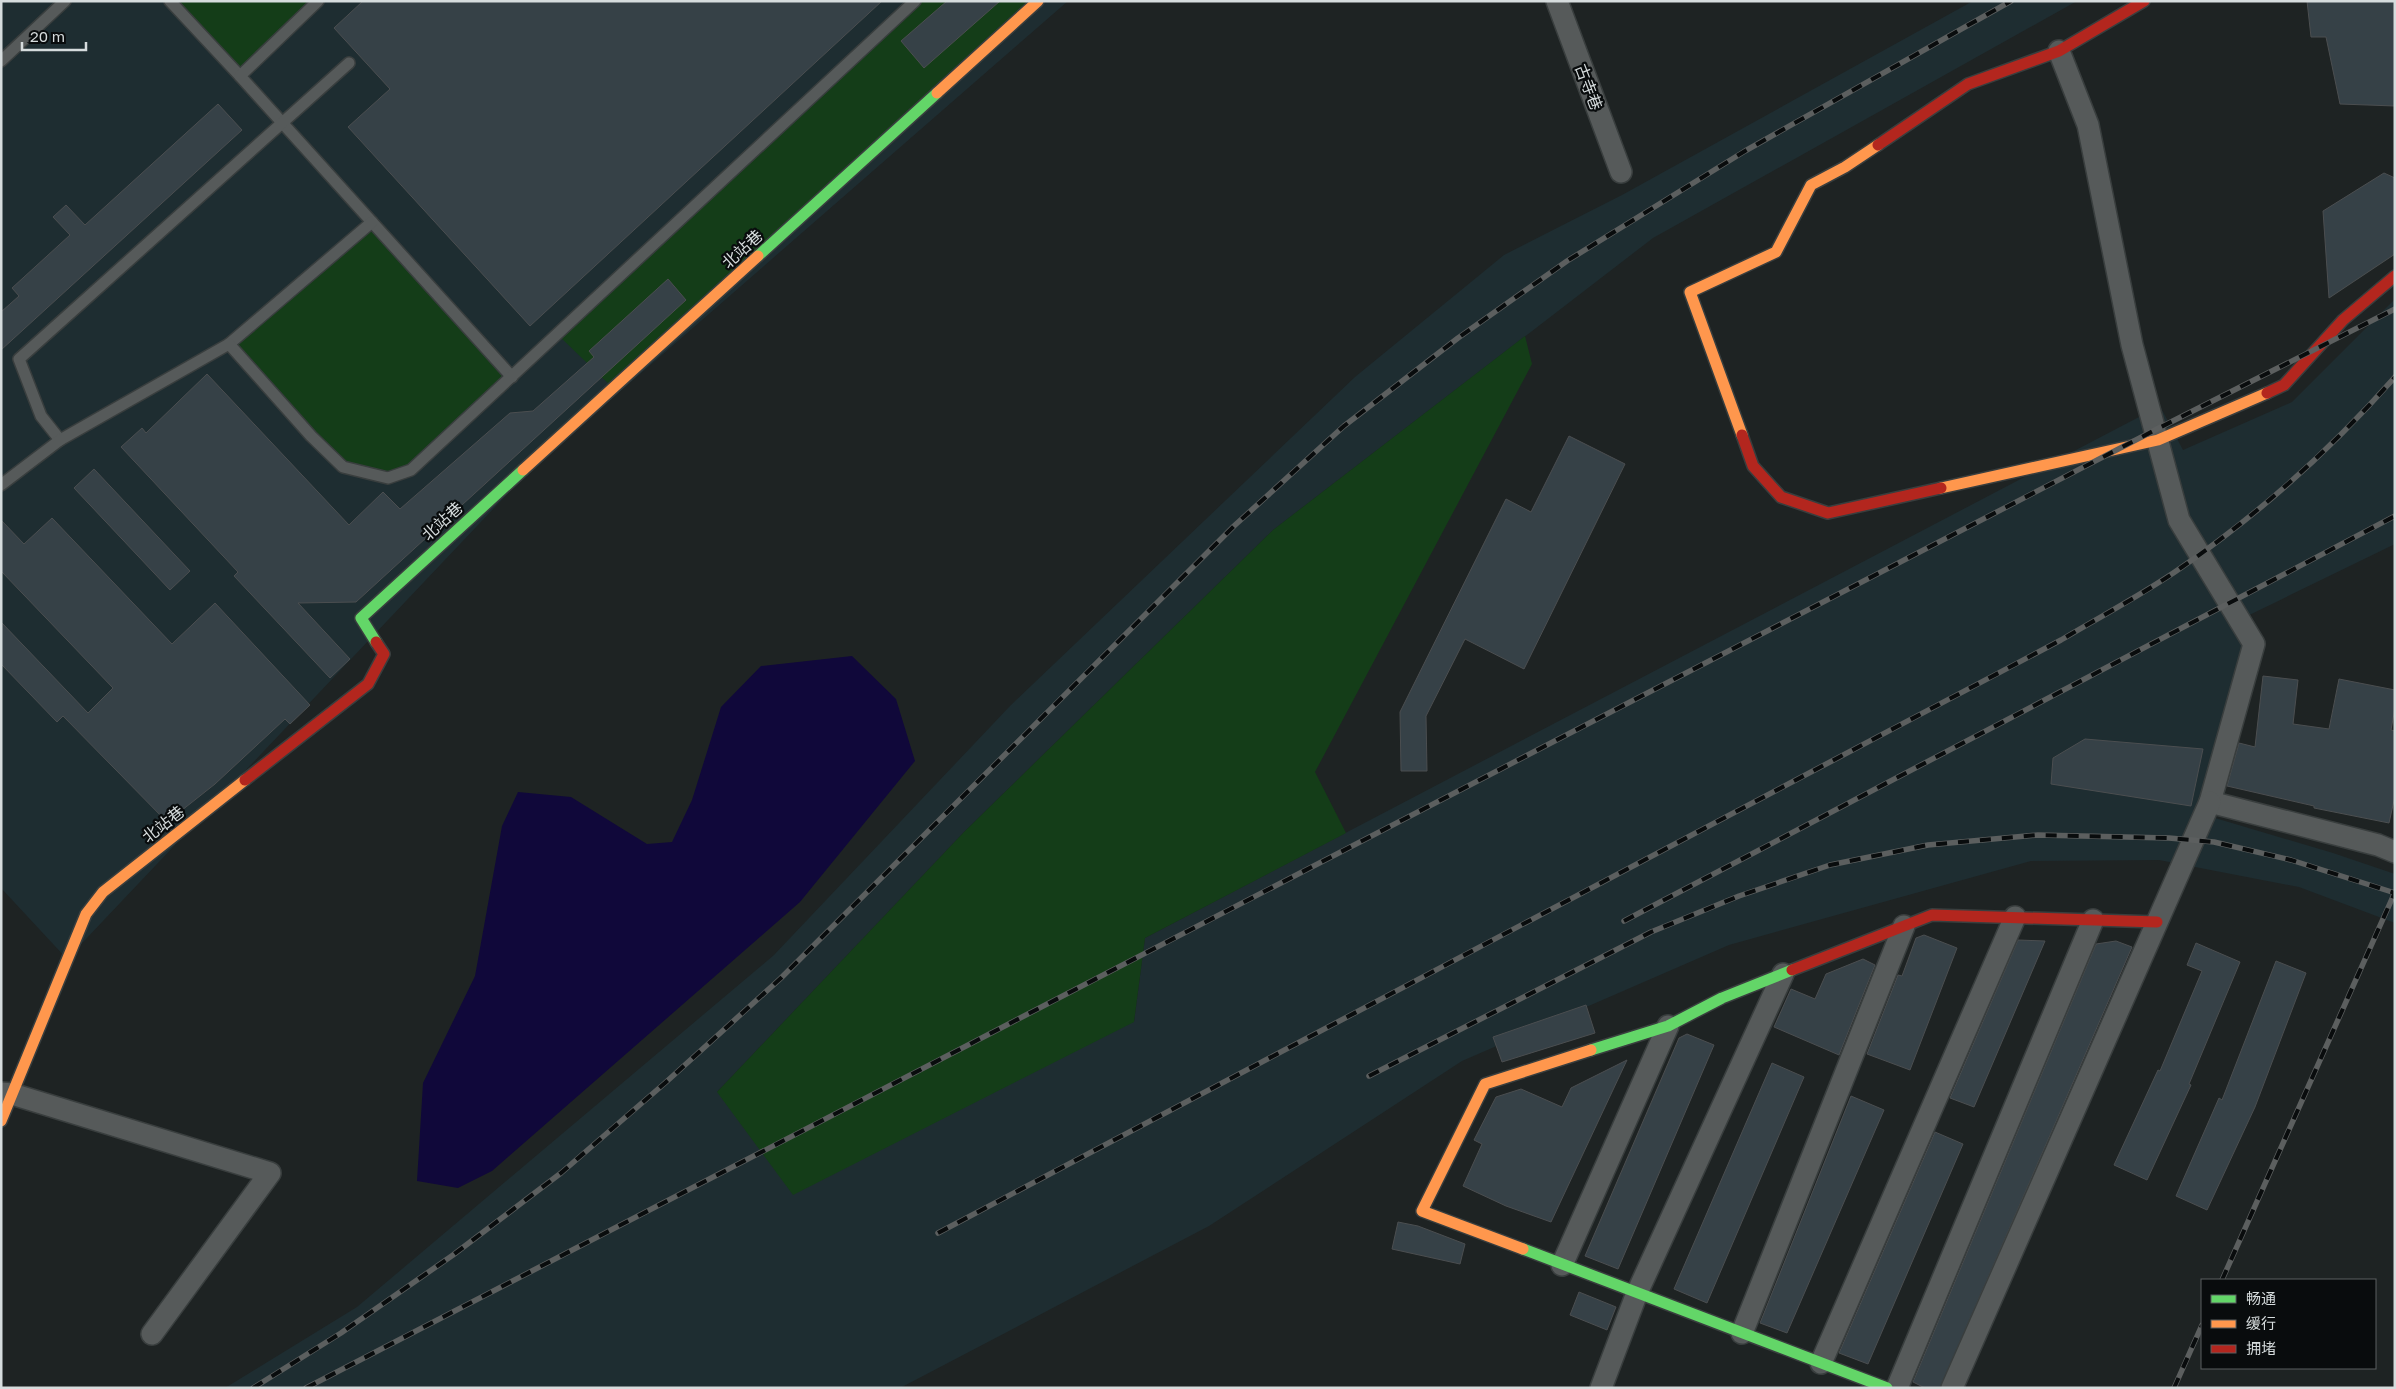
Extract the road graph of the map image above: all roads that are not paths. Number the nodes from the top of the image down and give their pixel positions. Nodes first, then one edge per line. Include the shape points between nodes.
1 (65, 1) edge
2 (170, 1) edge
3 (318, 1) edge
4 (915, 1) edge
5 (1038, 1) edge
6 (1557, 1) edge
7 (2144, 1) edge
8 (2059, 51) junction
9 (1, 61) edge
10 (349, 63) dead end
11 (240, 76) junction
12 (282, 123) junction
13 (1621, 172) dead end
14 (372, 222) junction
15 (2395, 276) edge
16 (229, 344) junction
17 (512, 377) junction
18 (60, 440) junction
19 (2158, 440) junction
20 (1, 485) edge
21 (2210, 802) junction
22 (2395, 852) edge
23 (2015, 917) junction
24 (2093, 920) junction
25 (2157, 922) junction
26 (1904, 926) junction
27 (1783, 974) junction
28 (1668, 1026) junction
29 (7, 1094) edge
30 (1, 1121) edge
31 (1562, 1264) junction
32 (1637, 1293) junction
33 (1742, 1333) junction
34 (152, 1334) dead end
35 (1821, 1363) junction
36 (1601, 1388) edge
37 (1887, 1388) edge
38 (1896, 1388) edge
39 (1952, 1388) edge

1 - 9 lane
2 - 11 lane
3 - 11 lane
4 - 17 lane
5 - 29 street, 北站巷 via 361,618 384,654 368,684 103,892 86,914
6 - 13 street, 古寺巷
7 - 8 street
8 - 19 street via 2088,125 2132,344
8 - 19 street via 1968,84 1845,168 1811,185 1776,252 1690,292 1753,466 1781,497 1828,513
10 - 12 lane
11 - 12 lane
12 - 14 lane
12 - 18 lane via 19,359 42,416
14 - 16 lane
14 - 17 lane
15 - 19 street via 2343,320 2284,385
16 - 17 lane via 343,467 388,478 411,470
16 - 18 lane
18 - 20 lane
19 - 21 street via 2179,520 2254,644
21 - 22 street
21 - 25 street
23 - 24 street
23 - 26 street via 1932,915
23 - 35 street
24 - 25 street
24 - 38 street
25 - 39 street
26 - 27 street
26 - 33 street
27 - 28 street via 1722,998
27 - 32 street
28 - 31 street
28 - 31 street via 1485,1084 1422,1211
29 - 30 street, 北站巷
29 - 34 street via 270,1173
31 - 32 street
32 - 33 street
32 - 36 street
33 - 35 street
35 - 37 street

